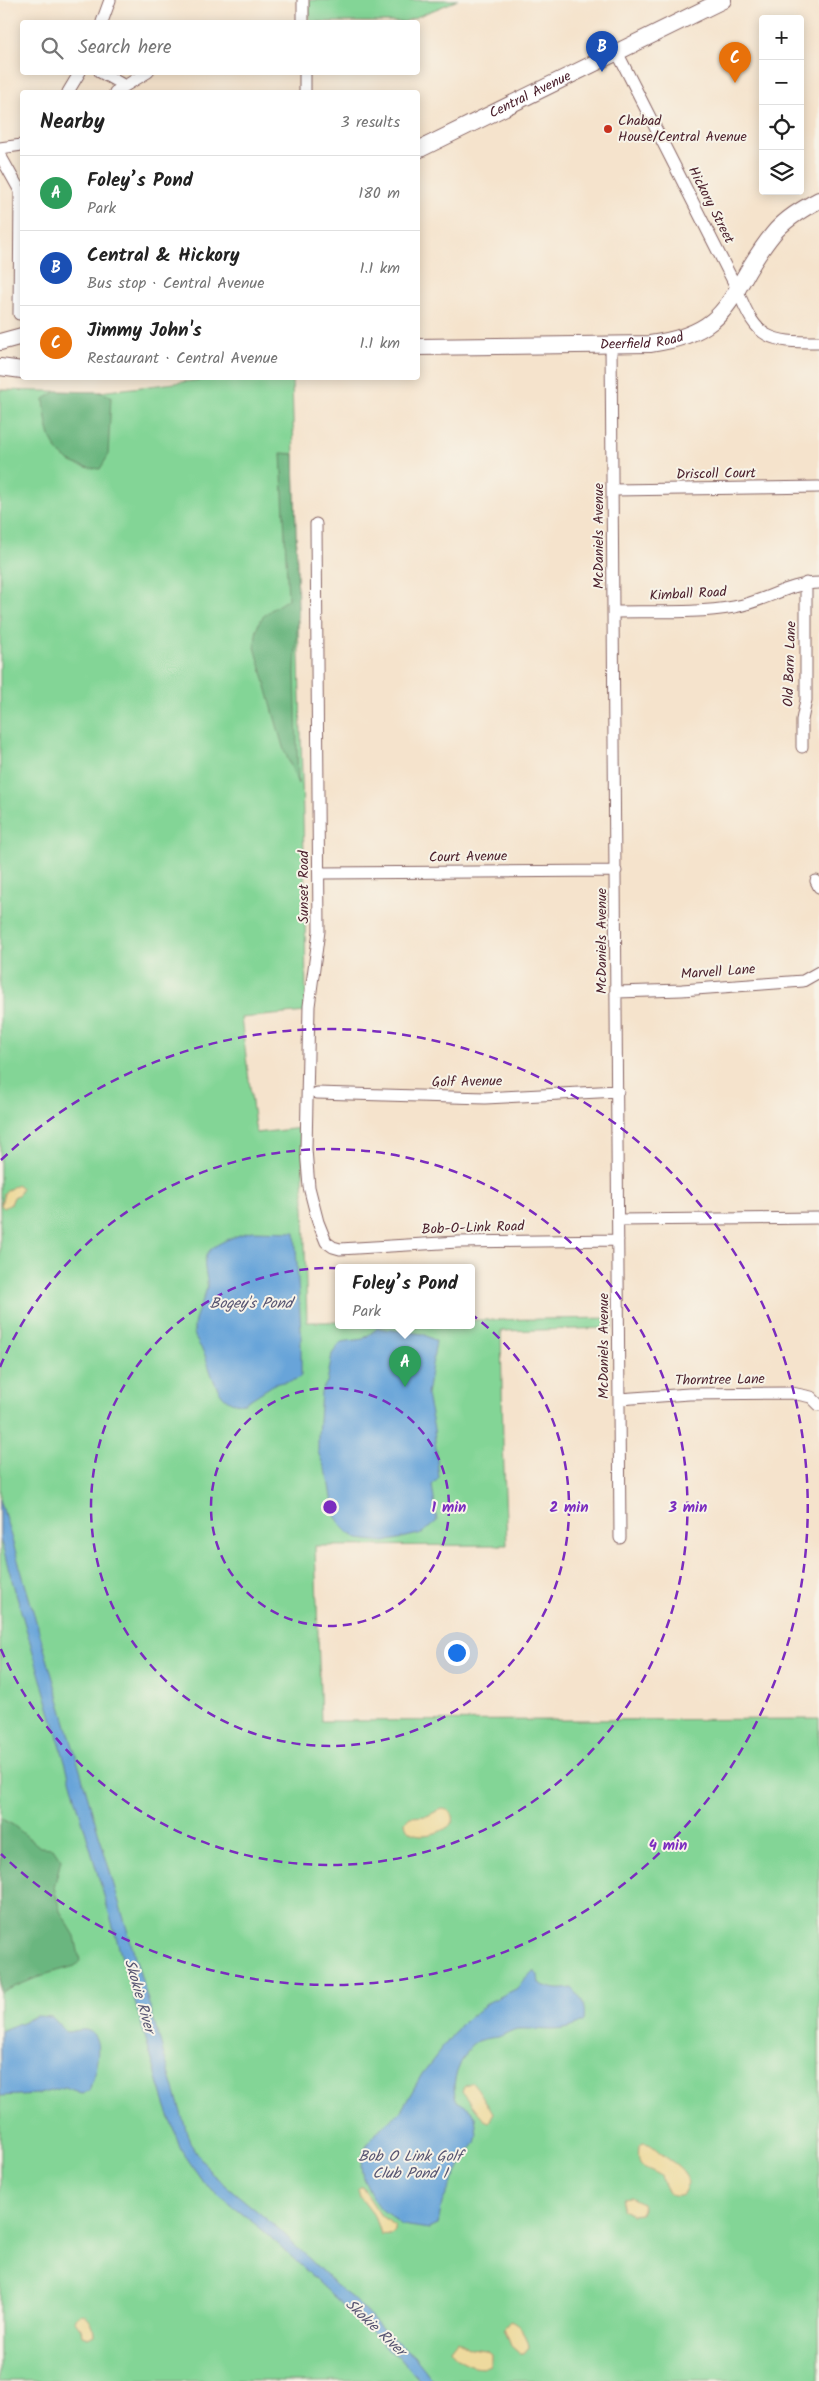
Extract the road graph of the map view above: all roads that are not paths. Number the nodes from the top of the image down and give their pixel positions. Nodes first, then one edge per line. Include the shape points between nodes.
1 (110, 0) edge
2 (303, 0) edge
3 (723, 0) edge
4 (103, 20) edge
5 (303, 20) edge
6 (617, 52) junction
7 (78, 75) edge
8 (104, 75) edge
9 (143, 75) edge
10 (305, 75) edge
11 (120, 89) edge
12 (69, 90) edge
13 (305, 90) edge
14 (20, 145) edge
15 (0, 148) edge
16 (420, 149) edge
17 (0, 155) edge
18 (20, 186) edge
19 (819, 200) edge
20 (20, 251) edge
21 (738, 291) junction
22 (19, 314) dead end
23 (20, 337) edge
24 (0, 342) edge
25 (819, 342) edge
26 (611, 344) junction
27 (420, 347) edge
28 (0, 368) edge
29 (20, 370) edge
30 (819, 487) edge
31 (614, 490) junction
32 (316, 524) dead end
33 (806, 583) junction
34 (819, 583) edge
35 (615, 612) junction
36 (802, 747) dead end
37 (616, 870) junction
38 (320, 873) junction
39 (819, 972) edge
40 (617, 992) junction
41 (618, 1091) junction
42 (318, 1093) dead end
43 (819, 1218) edge
44 (618, 1220) junction
45 (618, 1240) junction
46 (329, 1245) joint
47 (619, 1399) junction
48 (819, 1405) edge
49 (620, 1538) dead end

1 - 4 street
2 - 5 street
3 - 6 street, Central Avenue
6 - 16 street, Central Avenue
6 - 21 street, Hickory Street
7 - 12 street
8 - 11 street
9 - 11 street
10 - 13 street
14 - 15 street
17 - 18 street
19 - 21 street, Deerfield Road via 797,212 773,234
20 - 22 street
21 - 25 street via 750,320 769,337 791,342
21 - 26 street, Deerfield Road via 717,317 689,336 650,344
23 - 24 street
26 - 27 street, Deerfield Road
26 - 31 street, McDaniels Avenue
28 - 29 street
30 - 31 street, Driscoll Court
31 - 35 street, McDaniels Avenue
32 - 38 street, Sunset Road
33 - 34 street, Kimball Road
33 - 35 street, Kimball Road via 736,607 703,611
33 - 36 street, Old Barn Lane via 806,691
35 - 37 street, McDaniels Avenue
37 - 38 street, Court Avenue
37 - 40 street, McDaniels Avenue
38 - 46 street, Sunset Road via 319,931 309,1006 306,1149 312,1203
39 - 40 street, Marvell Lane via 803,980
40 - 41 street, McDaniels Avenue
41 - 42 street, Golf Avenue via 485,1098
41 - 44 street, McDaniels Avenue
43 - 44 street
44 - 45 street, McDaniels Avenue
45 - 46 street, Bob-O-Link Road via 458,1242 340,1249
45 - 47 street, McDaniels Avenue
47 - 48 street, Thorntree Lane via 689,1394 792,1393 810,1398
47 - 49 street, McDaniels Avenue

